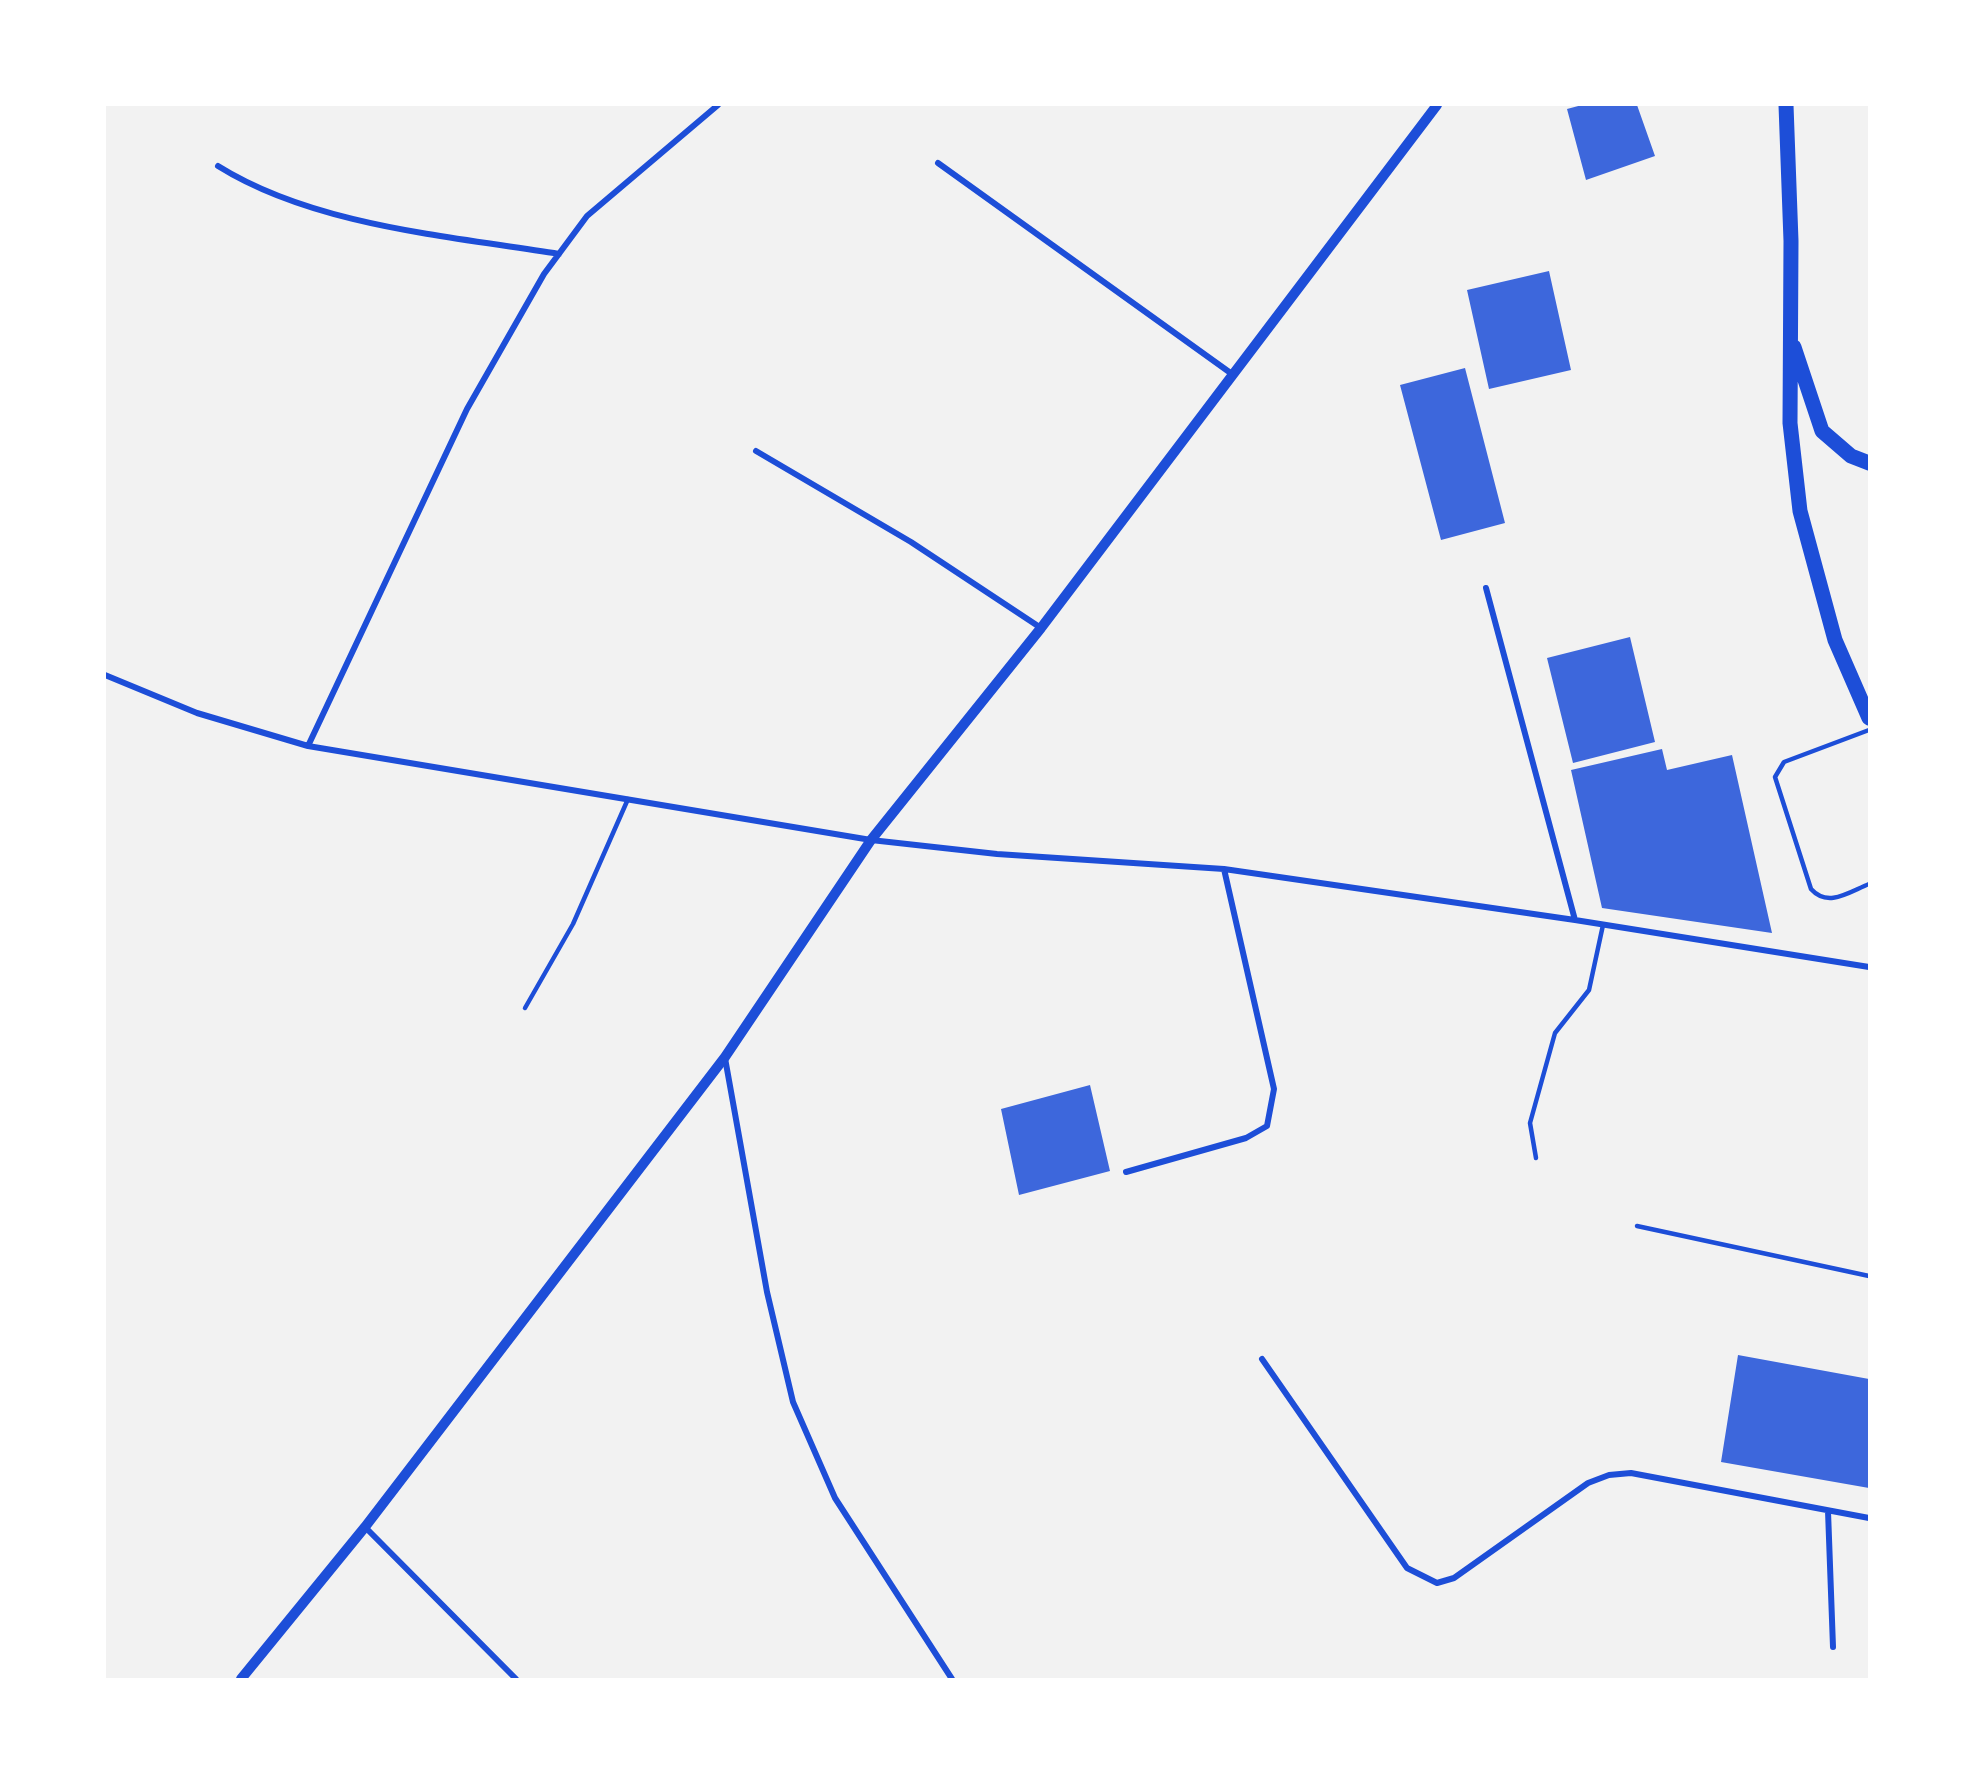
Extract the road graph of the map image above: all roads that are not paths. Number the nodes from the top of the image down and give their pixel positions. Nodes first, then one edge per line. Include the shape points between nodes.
1 (718, 105) edge
2 (1437, 105) edge
3 (1786, 105) edge
4 (938, 163) dead end
5 (218, 166) dead end
6 (559, 254) junction
7 (1789, 333) junction
8 (1232, 374) junction
9 (756, 452) dead end
10 (1869, 463) edge
11 (1486, 588) dead end
12 (1041, 628) junction
13 (105, 675) edge
14 (1869, 718) edge
15 (1869, 730) edge
16 (308, 746) junction
17 (628, 799) junction
18 (871, 840) junction
19 (1224, 869) junction
20 (1869, 884) edge
21 (1575, 920) junction
22 (1603, 925) junction
23 (1869, 967) edge
24 (525, 1008) dead end
25 (725, 1057) junction
26 (1536, 1158) dead end
27 (1126, 1172) dead end
28 (1636, 1226) dead end
29 (1869, 1276) edge
30 (1262, 1359) dead end
31 (1828, 1511) junction
32 (1869, 1518) edge
33 (365, 1527) junction
34 (1833, 1647) dead end
35 (241, 1679) edge
36 (516, 1679) edge
37 (952, 1679) edge

1 - 6 street via 587,216
2 - 8 street
3 - 7 main road via 1791,241
4 - 8 street
5 - 6 street via 247,184 338,214
6 - 16 street via 467,409
7 - 10 main road via 1822,431 1851,456
7 - 14 main road via 1790,423 1800,511 1835,640
8 - 12 street
9 - 12 street via 911,542
11 - 21 street
12 - 18 street
13 - 16 street via 197,713
15 - 20 lane via 1784,762 1775,777 1811,889 1817,896 1831,900
16 - 17 street
17 - 18 street
17 - 24 lane via 573,924
18 - 19 street via 998,854
18 - 25 street
19 - 21 street
19 - 27 street via 1274,1089 1267,1126 1246,1138
21 - 22 street
22 - 23 street
22 - 26 lane via 1588,990 1555,1033 1530,1123
25 - 33 street
25 - 37 street via 767,1292 793,1402 835,1498
28 - 29 lane
30 - 31 street via 1407,1568 1437,1582 1454,1578 1588,1484 1609,1475 1631,1473
31 - 32 street
31 - 34 street
33 - 35 street
33 - 36 street

